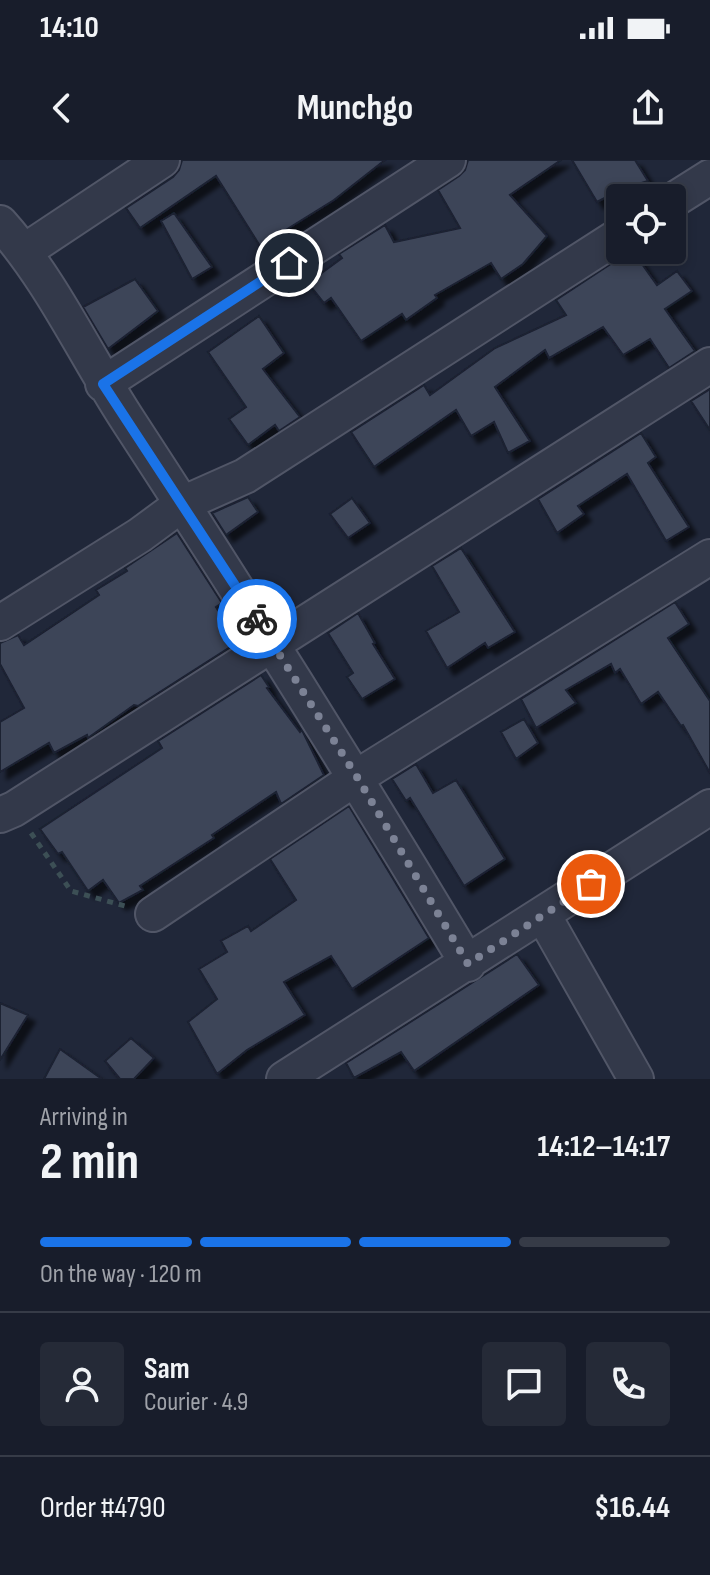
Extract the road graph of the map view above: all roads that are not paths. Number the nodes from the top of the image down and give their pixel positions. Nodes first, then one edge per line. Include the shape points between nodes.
1 (162, 160) edge
2 (448, 160) edge
3 (710, 177) edge
4 (686, 192) edge
5 (0, 223) edge
6 (606, 244) edge
7 (25, 251) junction
8 (710, 365) edge
9 (103, 384) junction
10 (182, 504) junction
11 (710, 557) edge
12 (0, 623) edge
13 (272, 643) junction
14 (357, 777) junction
15 (710, 807) edge
16 (7, 812) edge
17 (153, 914) road end
18 (543, 915) junction
19 (468, 964) junction
20 (284, 1079) edge
21 (636, 1079) edge

1 - 7 street
2 - 9 street
3 - 4 street
5 - 7 street
6 - 10 street via 245,476
7 - 9 street
8 - 13 street
9 - 10 street
10 - 12 street
10 - 13 street
11 - 14 street
13 - 14 street
13 - 16 street
14 - 17 street
14 - 19 street
15 - 18 street
18 - 19 street
18 - 21 street
19 - 20 street

